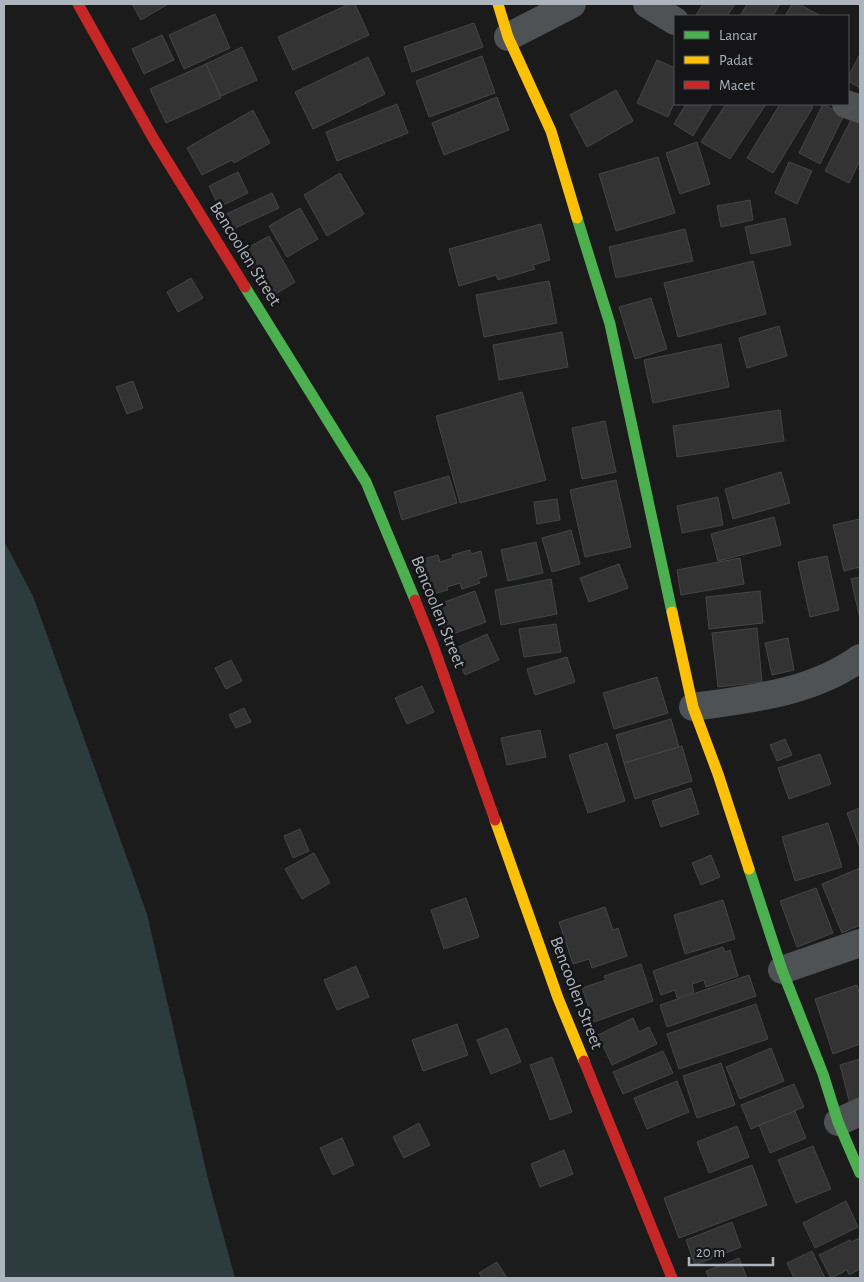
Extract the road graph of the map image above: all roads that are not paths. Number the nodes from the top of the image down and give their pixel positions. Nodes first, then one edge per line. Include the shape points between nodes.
1 (78, 4) edge
2 (498, 4) edge
3 (572, 4) edge
4 (647, 4) edge
5 (674, 20) edge
6 (508, 37) junction
7 (848, 105) edge
8 (860, 110) edge
9 (860, 658) edge
10 (693, 707) junction
11 (860, 942) edge
12 (782, 970) junction
13 (849, 1117) edge
14 (860, 1173) edge
15 (672, 1278) edge

1 - 15 main road, Bencoolen Street via 153,138 366,482 433,645 558,998
2 - 6 main road
3 - 6 street
4 - 5 street
6 - 10 main road via 551,131 610,324
7 - 8 street
9 - 10 street via 843,670 788,691
10 - 12 main road
11 - 12 street
12 - 13 main road via 823,1074
13 - 14 main road

